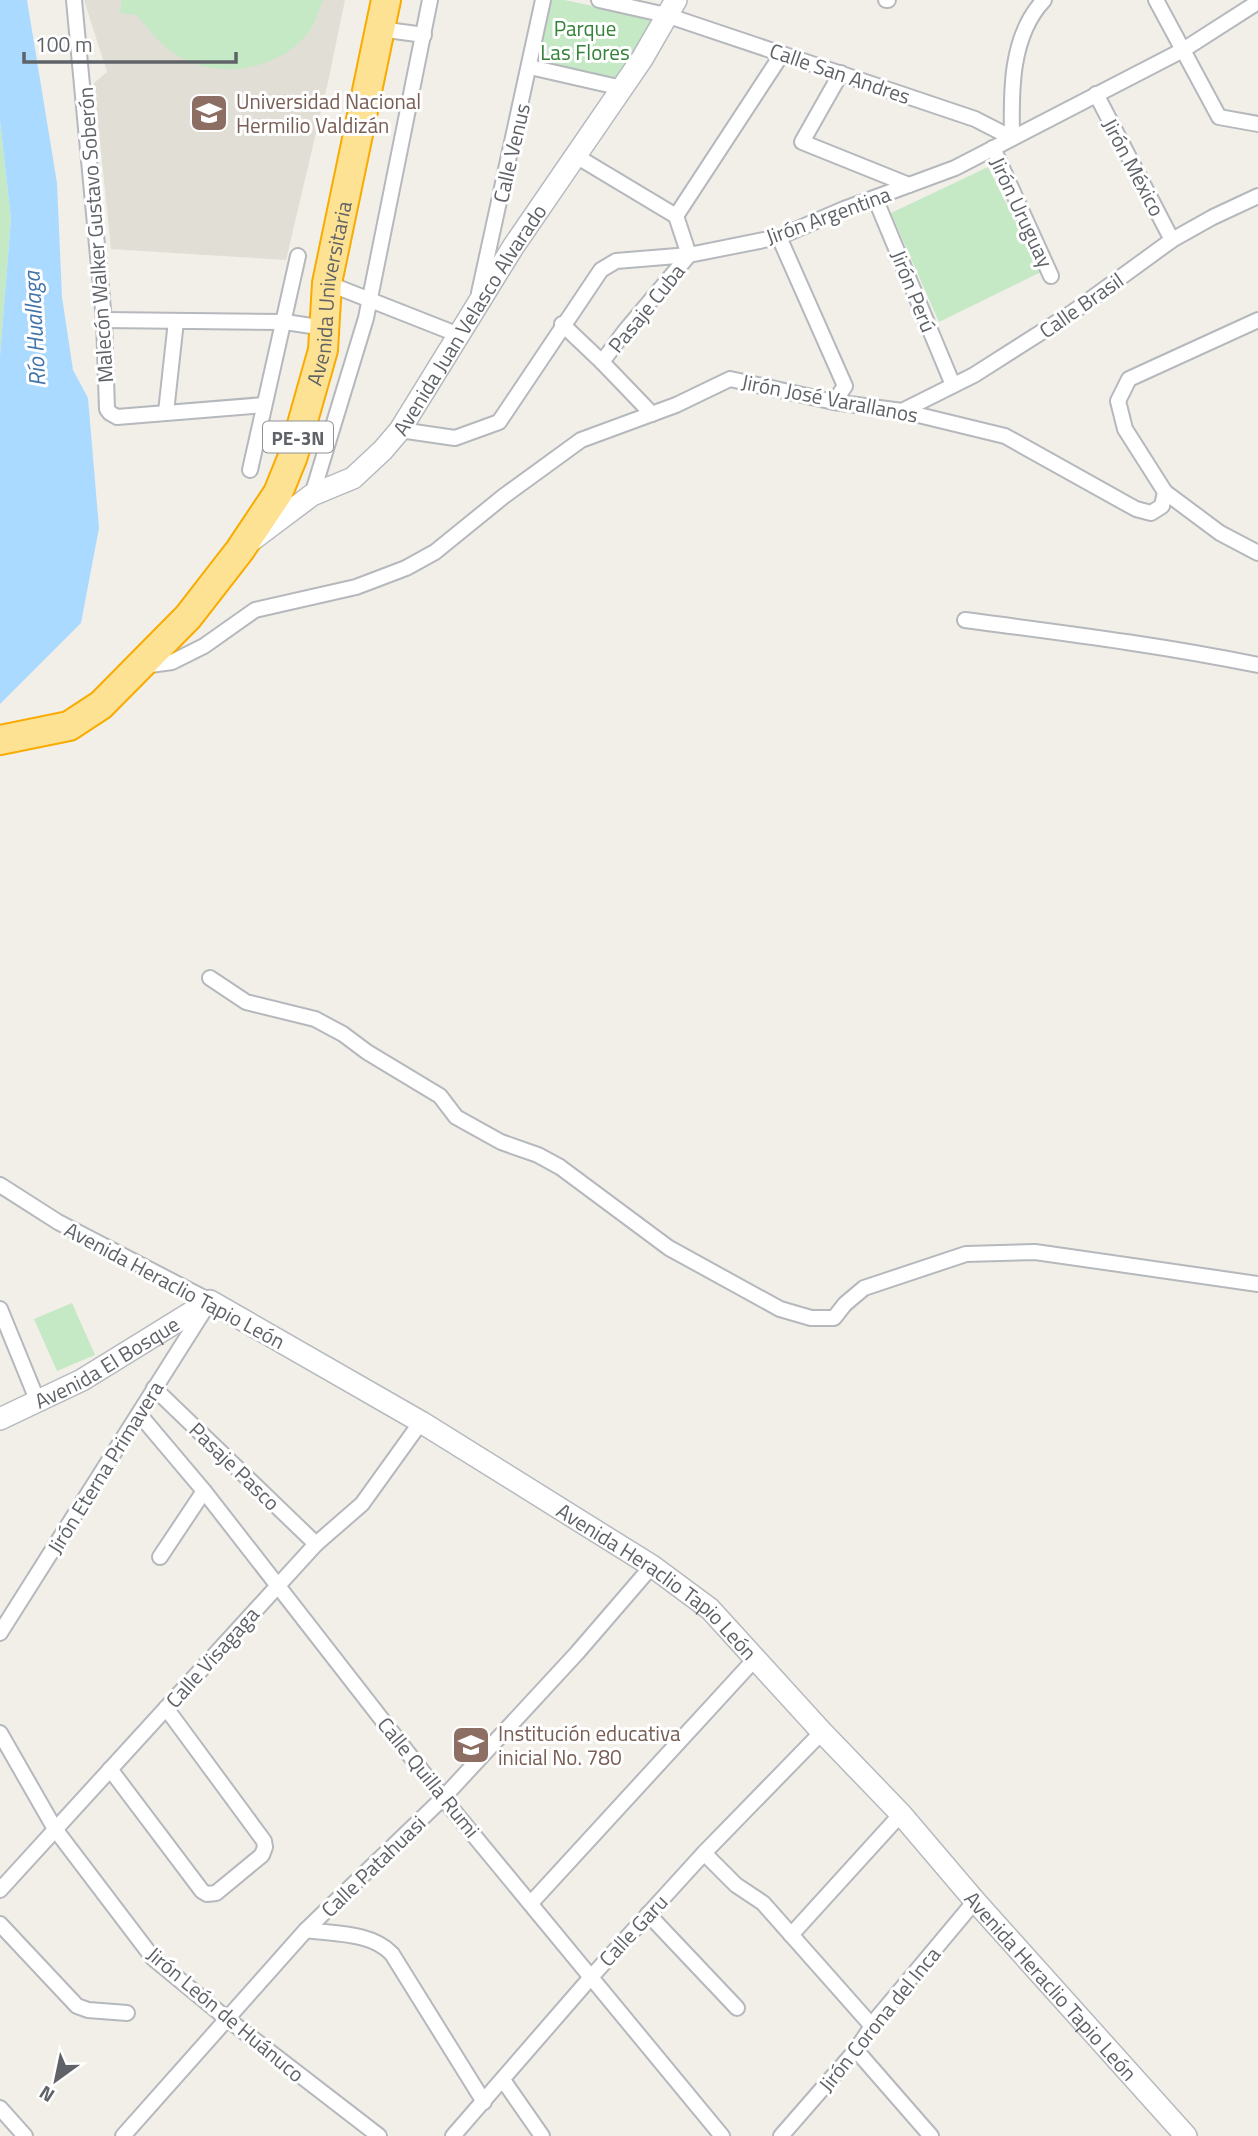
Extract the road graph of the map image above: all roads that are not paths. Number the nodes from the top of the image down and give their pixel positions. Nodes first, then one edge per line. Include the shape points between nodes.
1 (74, 0) edge
2 (386, 0) edge
3 (430, 0) edge
4 (543, 0) edge
5 (598, 0) edge
6 (692, 0) edge
7 (1044, 0) edge
8 (1156, 0) edge
9 (1258, 2) edge
10 (673, 11) edge
11 (380, 29) junction
12 (424, 35) junction
13 (1184, 50) junction
14 (782, 54) junction
15 (530, 67) junction
16 (841, 73) junction
17 (622, 88) junction
18 (1096, 94) junction
19 (1257, 122) edge
20 (1012, 138) junction
21 (993, 148) junction
22 (576, 156) junction
23 (909, 185) junction
24 (1258, 197) edge
25 (875, 198) junction
26 (676, 216) junction
27 (779, 237) junction
28 (1172, 240) junction
29 (690, 255) junction
30 (298, 256) dead end
31 (1051, 276) dead end
32 (327, 283) junction
33 (369, 299) junction
34 (477, 306) junction
35 (104, 320) junction
36 (1258, 320) edge
37 (176, 321) junction
38 (285, 322) junction
39 (562, 324) junction
40 (326, 328) junction
41 (459, 335) junction
42 (602, 362) junction
43 (953, 385) junction
44 (834, 402) junction
45 (264, 405) junction
46 (902, 411) junction
47 (166, 412) junction
48 (652, 414) junction
49 (400, 430) junction
50 (250, 470) dead end
51 (1165, 492) junction
52 (312, 495) junction
53 (240, 550) junction
54 (1258, 553) edge
55 (965, 620) dead end
56 (1258, 665) edge
57 (141, 667) junction
58 (0, 740) edge
59 (210, 978) dead end
60 (0, 1185) edge
61 (1258, 1284) edge
62 (210, 1301) junction
63 (0, 1310) edge
64 (154, 1388) junction
65 (38, 1402) junction
66 (139, 1415) junction
67 (6, 1416) edge
68 (421, 1422) junction
69 (0, 1432) edge
70 (204, 1491) junction
71 (316, 1544) junction
72 (160, 1557) dead end
73 (652, 1566) junction
74 (279, 1585) junction
75 (0, 1633) edge
76 (755, 1659) junction
77 (166, 1708) junction
78 (822, 1732) junction
79 (0, 1733) edge
80 (110, 1769) junction
81 (443, 1798) junction
82 (901, 1814) junction
83 (55, 1829) junction
84 (704, 1853) junction
85 (0, 1890) edge
86 (975, 1901) junction
87 (531, 1903) junction
88 (648, 1914) junction
89 (0, 1924) edge
90 (306, 1930) junction
91 (791, 1935) junction
92 (592, 1976) junction
93 (737, 2008) dead end
94 (127, 2013) dead end
95 (226, 2018) junction
96 (872, 2026) junction
97 (856, 2050) junction
98 (503, 2080) junction
99 (484, 2102) junction
100 (0, 2108) edge
101 (785, 2135) edge
102 (25, 2136) edge
103 (123, 2136) edge
104 (379, 2136) edge
105 (453, 2136) edge
106 (542, 2136) edge
107 (722, 2136) edge
108 (931, 2136) edge
109 (1186, 2136) edge

1 - 35 street, Malecón Walker Gustavo Soberón
2 - 11 highway, Avenida Universitaria / PE-3N
3 - 12 street, Avenida Universitaria
4 - 15 street, Calle Venus
5 - 10 street, Calle San Andres
6 - 10 street, Avenida Juan Velasco Alvarado
7 - 20 street via 1023,34 1011,85
8 - 13 street
9 - 13 street, Jirón Argentina
10 - 14 street, Calle San Andres
10 - 17 street, Avenida Juan Velasco Alvarado
11 - 12 street
11 - 32 highway, Avenida Universitaria / PE-3N
12 - 33 street, Avenida Universitaria
13 - 18 street, Jirón Argentina
13 - 19 street via 1220,117
14 - 16 street, Calle San Andres
14 - 26 street
15 - 17 street
15 - 34 street, Calle Venus
16 - 20 street, Calle San Andres via 975,119
16 - 23 street via 802,142
17 - 22 street, Avenida Juan Velasco Alvarado
18 - 20 street, Jirón Argentina
18 - 28 street, Jirón México
20 - 21 street, Jirón Argentina
21 - 23 street, Jirón Argentina
21 - 31 street, Jirón Uruguay
22 - 26 street
22 - 34 street, Avenida Juan Velasco Alvarado
23 - 25 street, Jirón Argentina
24 - 28 street, Calle Brasil
25 - 27 street, Jirón Argentina
25 - 43 street, Jirón Perú
26 - 29 street
27 - 29 street, Jirón Argentina
27 - 44 street via 845,386
28 - 43 street, Calle Brasil via 1073,312
29 - 39 street, Jirón Argentina via 616,261 601,270
29 - 42 street, Pasaje Cuba
30 - 38 street
32 - 33 street
32 - 40 highway, Avenida Universitaria / PE-3N
33 - 41 street
33 - 52 street, Avenida Universitaria
34 - 41 street, Avenida Juan Velasco Alvarado
35 - 37 street
35 - 47 street, Malecón Walker Gustavo Soberón via 107,409 113,416
36 - 51 street via 1129,379 1118,401 1125,429
37 - 38 street
37 - 47 street
38 - 40 street
38 - 45 street
39 - 42 street
39 - 49 street, Jirón Argentina via 493,426 455,438
40 - 53 highway, Avenida Universitaria / PE-3N via 293,456 278,493
41 - 49 street, Avenida Juan Velasco Alvarado
42 - 48 street
43 - 46 street, Calle Brasil
44 - 46 street, Jirón José Varallanos
44 - 48 street, Jirón José Varallanos via 730,379
45 - 47 street
45 - 50 street
46 - 51 street, Jirón José Varallanos via 1004,436 1136,509 1151,513 1162,506
48 - 57 street, Jirón José Varallanos via 582,440 435,552 406,568 356,587 255,610 204,646 172,662
49 - 52 street, Avenida Juan Velasco Alvarado via 353,478
51 - 54 street via 1220,533
52 - 53 street, Avenida Juan Velasco Alvarado
53 - 57 highway, Avenida Universitaria / PE-3N via 188,617
55 - 56 street
57 - 58 highway, Avenida Universitaria / PE-3N via 101,705 69,726
59 - 61 street via 246,1002 315,1019 343,1034 440,1096 456,1117 501,1142 538,1154 669,1248 790,1312 834,1318 864,1288 966,1254 1035,1252
60 - 62 street, Avenida Heraclio Tapio León via 58,1222
62 - 64 street, Jirón Eterna Primavera
62 - 65 street, Avenida El Bosque
62 - 68 street, Avenida Heraclio Tapio León
63 - 65 street
64 - 66 street, Jirón Eterna Primavera
64 - 71 street, Pasaje Pasco
65 - 67 street, Avenida El Bosque
66 - 70 street, Calle Quilla Rumi
66 - 75 street, Jirón Eterna Primavera
67 - 69 street
68 - 71 street, Calle Visagaga via 362,1504
68 - 73 street, Avenida Heraclio Tapio León
70 - 72 street
70 - 74 street, Calle Quilla Rumi
71 - 74 street, Calle Visagaga
73 - 76 street, Avenida Heraclio Tapio León via 710,1609
73 - 81 street, Calle Patahuasi
74 - 77 street, Calle Visagaga
74 - 81 street, Calle Quilla Rumi
76 - 78 street, Avenida Heraclio Tapio León
76 - 87 street
77 - 80 street, Calle Visagaga
77 - 80 street via 264,1841 262,1855 216,1893 207,1894
78 - 82 street, Avenida Heraclio Tapio León
78 - 84 street, Calle Garu
79 - 83 street, Jirón León de Huánuco
80 - 83 street, Calle Visagaga
81 - 87 street, Calle Quilla Rumi
81 - 90 street, Calle Patahuasi
82 - 86 street, Avenida Heraclio Tapio León
82 - 91 street
83 - 85 street, Calle Visagaga
83 - 95 street, Jirón León de Huánuco via 153,1958
84 - 88 street, Calle Garu
84 - 91 street via 736,1885 763,1903
86 - 96 street, Jirón Corona del Inca
86 - 109 street, Avenida Heraclio Tapio León
87 - 92 street, Calle Quilla Rumi
88 - 92 street, Calle Garu
88 - 93 street
89 - 94 street via 77,2006
90 - 95 street, Calle Patahuasi
90 - 99 street via 383,1945
91 - 96 street
92 - 98 street, Calle Garu
92 - 107 street, Calle Quilla Rumi
95 - 103 street, Calle Patahuasi
95 - 104 street, Jirón León de Huánuco
96 - 97 street, Jirón Corona del Inca
97 - 101 street, Jirón Corona del Inca
97 - 108 street
98 - 99 street, Calle Garu
98 - 106 street
99 - 105 street, Calle Garu
100 - 102 street

